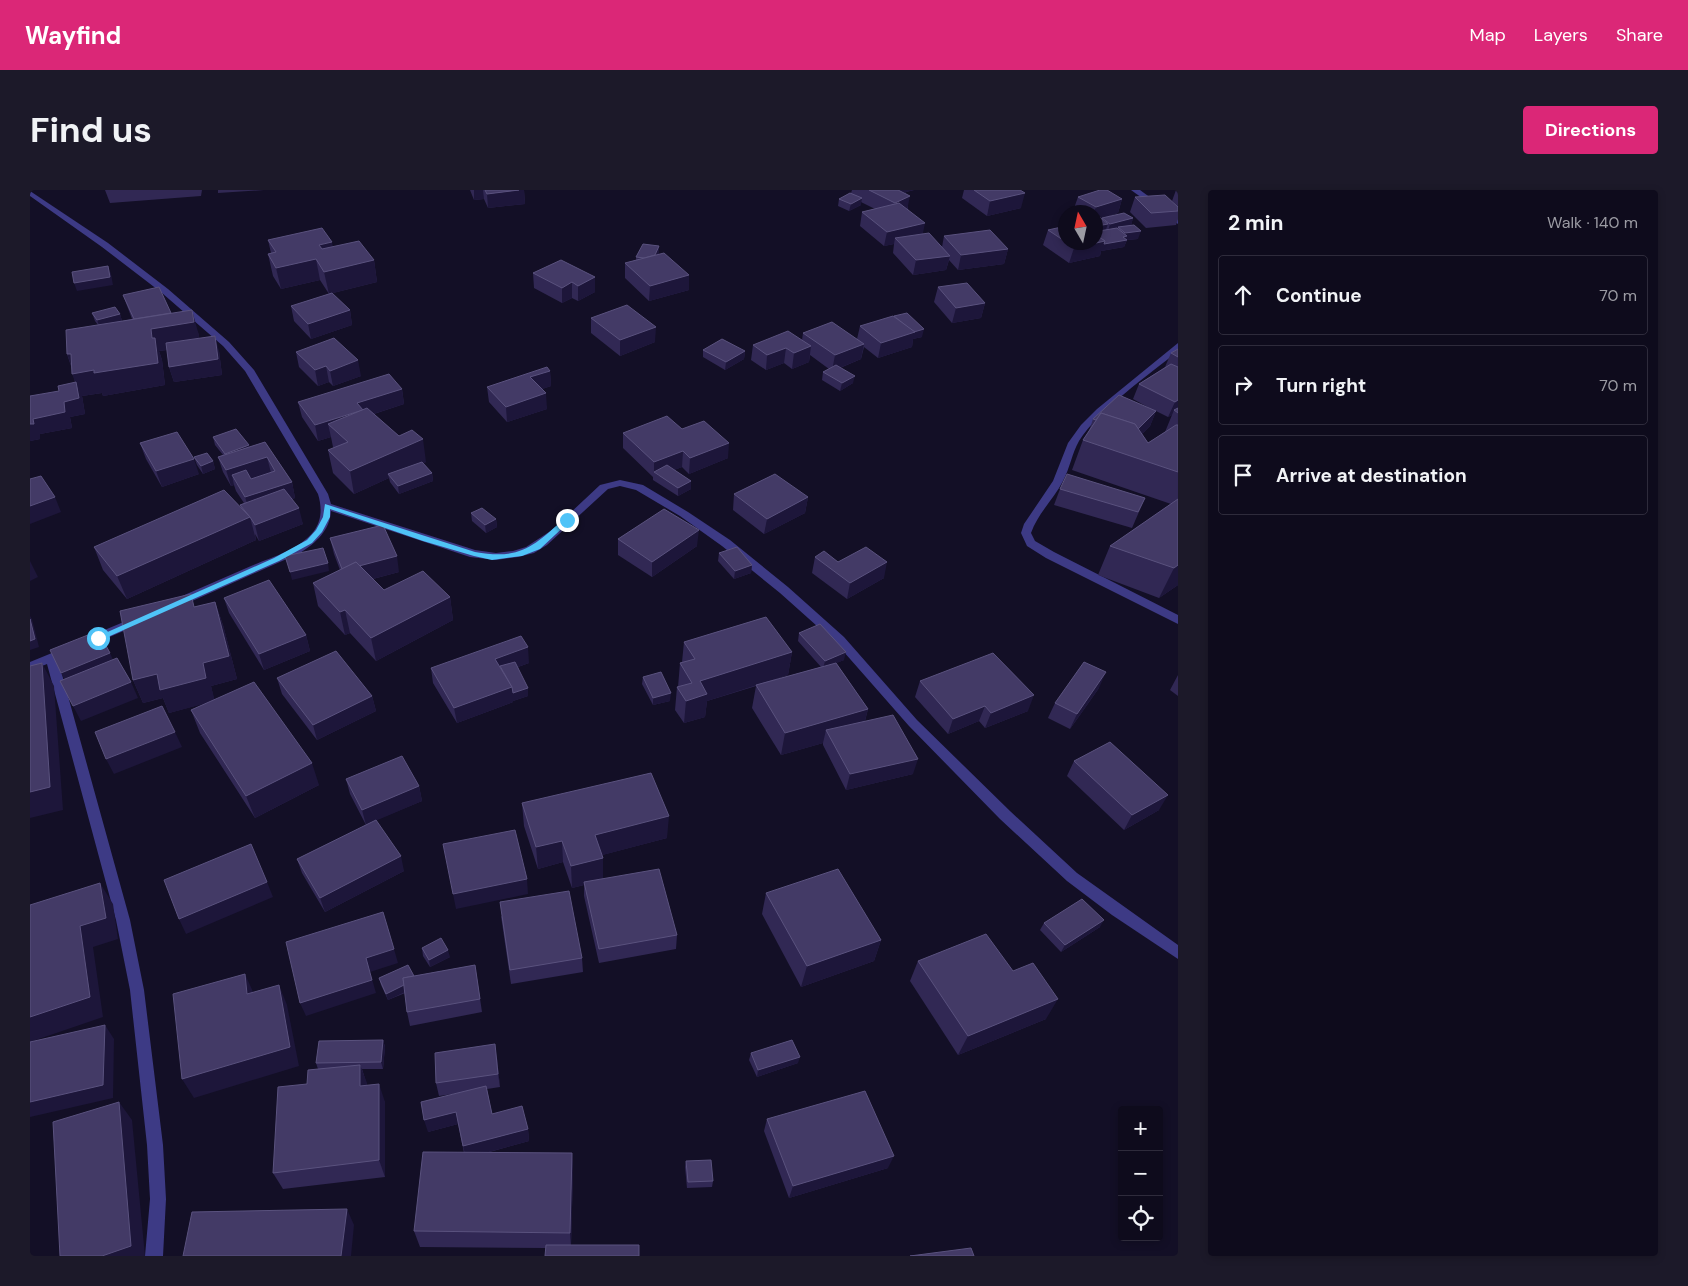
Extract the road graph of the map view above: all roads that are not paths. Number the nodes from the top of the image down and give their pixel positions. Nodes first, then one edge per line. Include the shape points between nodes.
1 (1135, 190) edge
2 (30, 196) edge
3 (1178, 222) edge
4 (1178, 346) edge
5 (327, 506) junction
6 (169, 607) edge
7 (151, 614) edge
8 (1178, 620) edge
9 (51, 657) junction
10 (30, 667) edge
11 (1178, 953) edge
12 (154, 1256) edge

1 - 3 street
2 - 5 street via 105,245 226,344 249,370 323,494
4 - 8 street via 1084,427 1073,444 1058,481 1026,533 1031,543 1050,555
5 - 6 street via 319,532 309,542 277,560
5 - 11 street via 474,554 509,557 537,547 604,487 620,483 639,487 726,543 784,590 840,640 913,723 1072,877
7 - 9 street
9 - 10 street
9 - 12 street via 123,920 137,990 155,1145 158,1199

